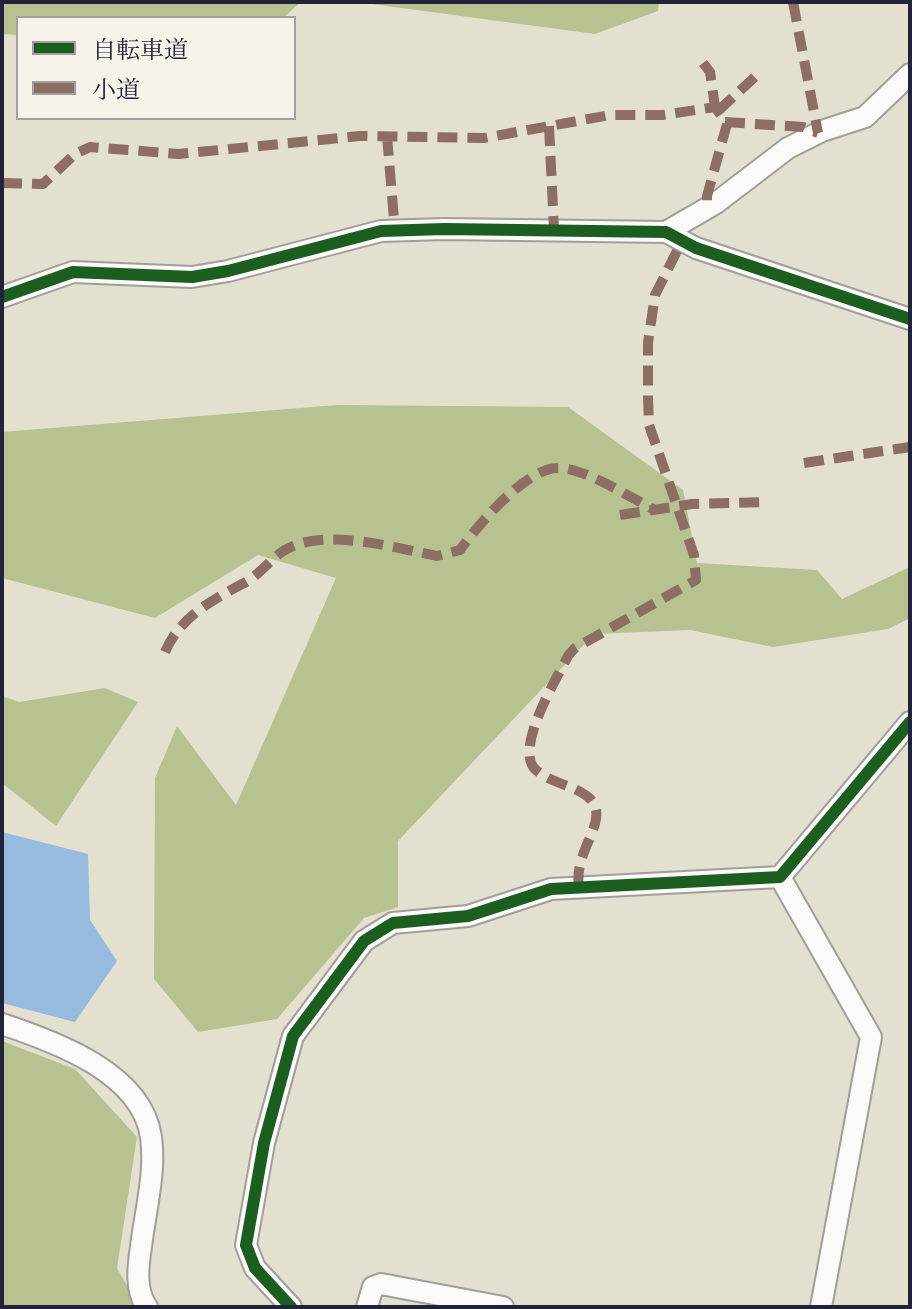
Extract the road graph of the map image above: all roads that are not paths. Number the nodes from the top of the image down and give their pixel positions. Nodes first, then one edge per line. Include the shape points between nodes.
1 (910, 74) edge
2 (666, 232) junction
3 (2, 297) edge
4 (910, 319) edge
5 (910, 722) edge
6 (780, 877) junction
7 (2, 1024) edge
8 (147, 1307) edge
9 (291, 1307) edge
10 (367, 1307) edge
11 (503, 1307) edge
12 (821, 1307) edge

1 - 2 street via 865,117 788,148 716,203
2 - 3 street via 381,231 228,271 192,277 73,272
2 - 4 street via 696,248
5 - 6 street
6 - 9 street via 551,889 468,916 393,923 364,941 293,1036 264,1143 246,1245 255,1268
6 - 12 street via 871,1037
7 - 8 street via 83,1058 117,1081 142,1107 151,1137 151,1167 137,1271
10 - 11 street via 373,1287 381,1284

